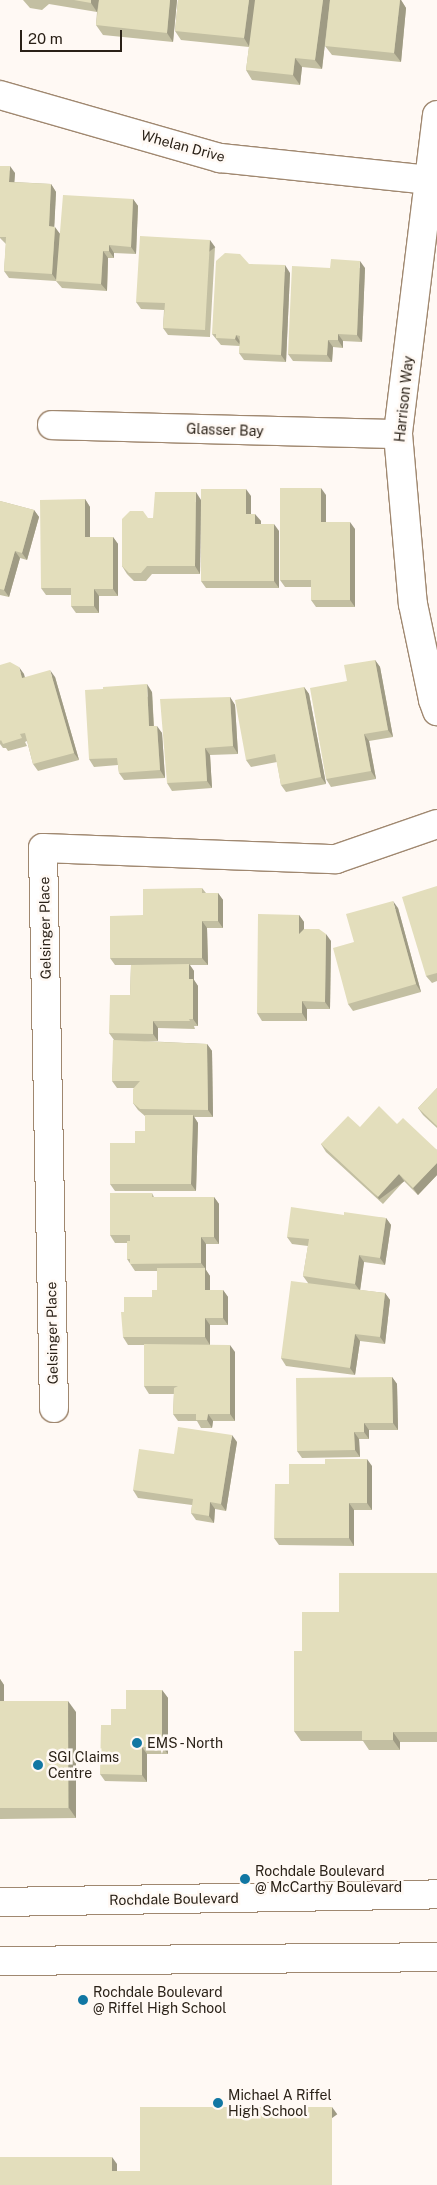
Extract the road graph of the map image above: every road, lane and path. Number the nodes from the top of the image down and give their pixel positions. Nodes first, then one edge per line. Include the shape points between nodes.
1 (0, 96) edge
2 (437, 115) edge
3 (430, 180) junction
4 (52, 425) dead end
5 (398, 434) junction
6 (437, 711) edge
7 (437, 824) edge
8 (54, 1408) dead end
9 (437, 1894) edge
10 (0, 1902) edge
11 (437, 1957) edge
12 (0, 1961) edge

1 - 3 street, Whelan Drive via 220,158
2 - 3 street, Harrison Way
3 - 5 street, Harrison Way
4 - 5 street, Glasser Bay
5 - 6 street, Harrison Way via 413,604
7 - 8 street, Gelsinger Place via 336,859 43,848
9 - 10 street, Rochdale Boulevard
11 - 12 street

